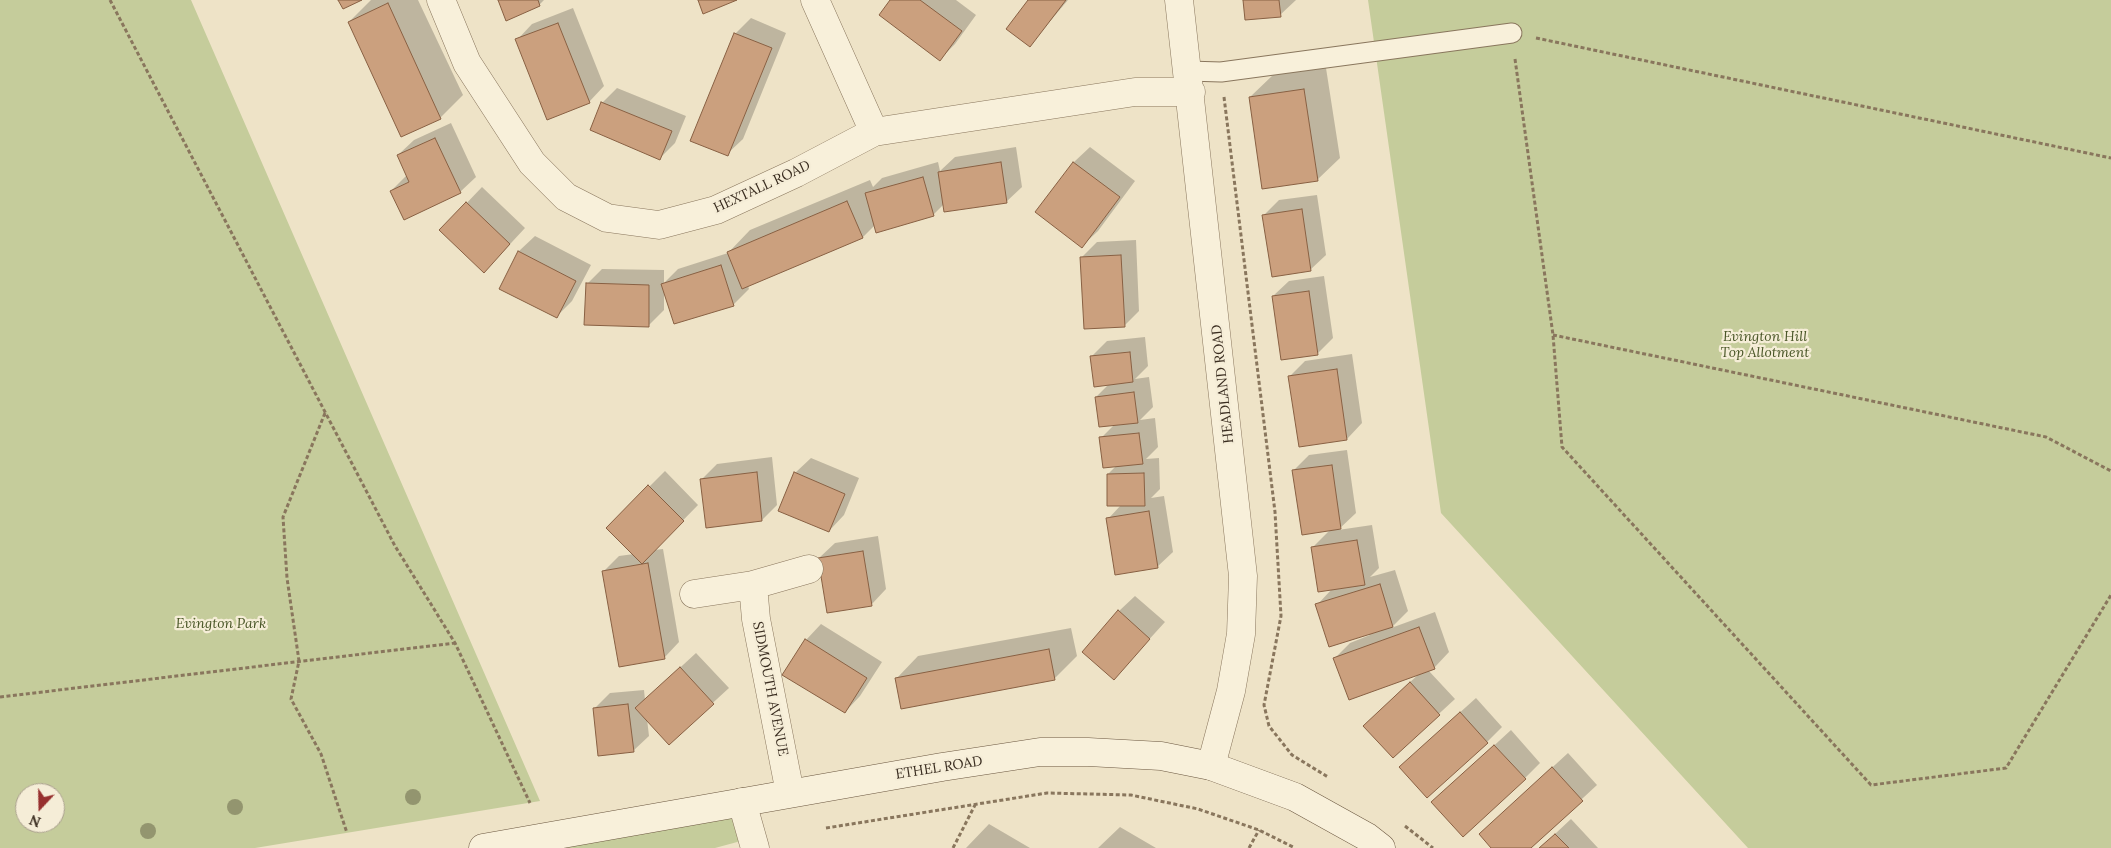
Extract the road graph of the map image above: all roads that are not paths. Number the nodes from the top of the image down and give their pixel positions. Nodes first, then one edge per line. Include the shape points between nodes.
1 (441, 0) edge
2 (815, 0) edge
3 (1180, 0) edge
4 (1512, 33) road end
5 (1189, 81) junction
6 (874, 132) junction
7 (809, 569) dead end
8 (753, 585) junction
9 (694, 594) dead end
10 (1212, 766) junction
11 (790, 793) junction
12 (742, 802) junction
13 (483, 848) edge
14 (755, 848) edge
15 (1381, 848) edge

1 - 6 street, HEXTALL ROAD via 468,63 532,163 566,197 607,218 659,225 716,210
2 - 6 street
3 - 5 street, HEADLAND ROAD
4 - 5 lane via 1221,72
5 - 6 street, HEXTALL ROAD
5 - 10 street, HEADLAND ROAD via 1243,576 1241,634
7 - 8 street
8 - 9 street
8 - 11 street, SIDMOUTH AVENUE via 756,619
10 - 11 street, ETHEL ROAD via 1160,756 1040,752
10 - 15 street, ETHEL ROAD via 1295,797
11 - 12 street, ETHEL ROAD
12 - 13 street, ETHEL ROAD
12 - 14 street

